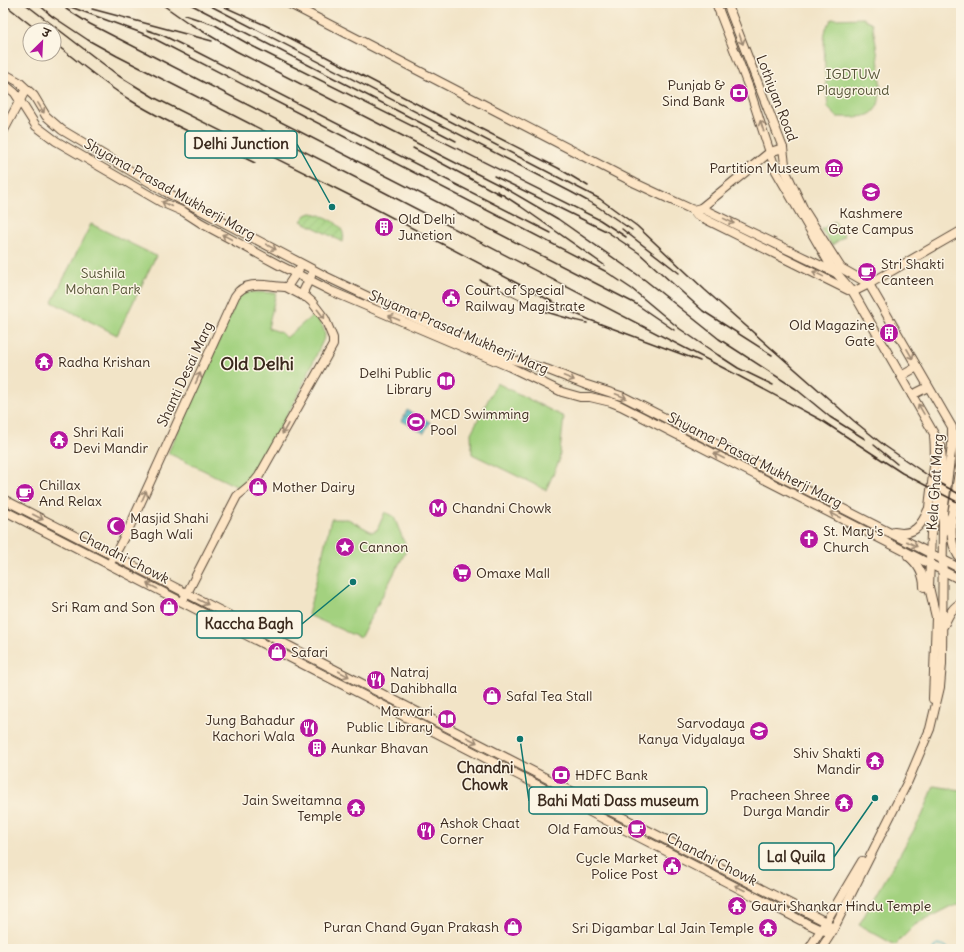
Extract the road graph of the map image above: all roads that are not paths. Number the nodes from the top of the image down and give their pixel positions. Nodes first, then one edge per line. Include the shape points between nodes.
1 (288, 3) edge
2 (716, 3) edge
3 (727, 3) edge
4 (3, 73) edge
5 (3, 83) edge
6 (26, 89) junction
7 (20, 101) junction
8 (3, 132) edge
9 (783, 148) junction
10 (770, 152) junction
11 (697, 211) junction
12 (961, 231) edge
13 (302, 264) junction
14 (314, 270) junction
15 (296, 273) junction
16 (836, 273) junction
17 (857, 277) junction
18 (310, 280) junction
19 (872, 282) junction
20 (286, 287) junction
21 (852, 292) junction
22 (305, 297) junction
23 (917, 367) junction
24 (901, 376) junction
25 (928, 387) junction
26 (912, 396) junction
27 (952, 427) junction
28 (934, 432) junction
29 (3, 499) edge
30 (929, 509) junction
31 (3, 510) edge
32 (952, 514) junction
33 (885, 531) junction
34 (932, 533) junction
35 (944, 534) junction
36 (895, 546) junction
37 (930, 554) junction
38 (114, 556) junction
39 (944, 560) junction
40 (961, 560) edge
41 (930, 564) junction
42 (110, 565) junction
43 (961, 569) edge
44 (943, 570) junction
45 (961, 580) edge
46 (187, 593) junction
47 (183, 602) junction
48 (961, 603) edge
49 (936, 617) junction
50 (942, 628) junction
51 (826, 922) junction
52 (821, 930) junction
53 (832, 932) junction
54 (809, 949) edge
55 (821, 949) edge

1 - 11 main road via 635,183
10 -> 2 main road, Lothiyan Road via 749,88
3 -> 9 main road, Lothiyan Road
4 - 6 main road, Shyama Prasad Mukherji Marg
5 - 7 main road, Shyama Prasad Mukherji Marg
6 - 7 main road
6 -> 13 main road, Shyama Prasad Mukherji Marg via 34,96 46,116 62,130 166,192
7 - 8 main road
15 -> 7 main road, Shyama Prasad Mukherji Marg via 162,202 56,141 36,126
9 - 10 main road
9 - 17 main road, Lothiyan Road via 786,172 804,210 841,268
10 - 11 main road
10 - 16 main road, Lothiyan Road via 776,171
11 -> 16 main road
21 -> 11 main road
12 - 19 main road
13 - 14 main road, Shyama Prasad Mukherji Marg
13 - 15 main road
14 - 18 main road
14 -> 33 main road, Shyama Prasad Mukherji Marg via 394,309 510,359 624,397
15 - 18 main road, Shyama Prasad Mukherji Marg
15 - 20 main road
16 - 17 main road
16 - 21 main road, Kela Ghat Marg
17 - 19 main road
18 - 22 main road via 304,291
36 -> 18 main road, Shyama Prasad Mukherji Marg via 621,406 597,398 562,392
19 - 21 main road
19 -> 23 main road, Kela Ghat Marg
20 - 22 main road, Shanti Desai Marg
38 -> 20 main road, Shanti Desai Marg via 235,296 245,287
21 - 24 main road, Kela Ghat Marg
22 -> 46 main road, Shanti Desai Marg via 312,302 325,320 333,338 332,348 256,481 237,496
23 - 24 main road
23 - 25 main road, Kela Ghat Marg
24 - 26 main road, Kela Ghat Marg
25 - 26 main road
25 - 27 main road, Kela Ghat Marg
28 -> 26 main road, Kela Ghat Marg
27 - 32 main road via 959,446 960,467
27 - 35 main road, Kela Ghat Marg via 943,512
28 - 30 main road via 936,448
28 - 34 main road, Kela Ghat Marg via 941,446 942,465
29 -> 38 main road, Chandni Chowk
30 - 33 main road via 916,530 902,534
30 - 34 main road
31 - 42 main road, Chandni Chowk
32 - 35 main road
32 - 40 main road via 951,538
33 -> 37 main road, Shyama Prasad Mukherji Marg
34 - 37 main road, Kela Ghat Marg
35 - 39 main road, Kela Ghat Marg
36 - 41 main road, Shyama Prasad Mukherji Marg
36 - 49 main road via 913,560 922,572 924,589
37 - 39 main road, Shyama Prasad Mukherji Marg
37 - 41 main road, Kela Ghat Marg
38 - 42 main road, Shanti Desai Marg
38 - 46 main road, Chandni Chowk
39 - 43 main road
39 - 44 main road, Kela Ghat Marg
41 - 44 main road, Shyama Prasad Mukherji Marg
41 - 49 main road, Kela Ghat Marg via 929,587
47 -> 42 main road, Chandni Chowk
44 - 45 main road
44 - 50 main road, Kela Ghat Marg
46 - 47 main road, Shanti Desai Marg
46 -> 51 main road, Chandni Chowk
52 -> 47 main road, Chandni Chowk
48 - 50 main road via 948,615
49 - 51 main road via 934,698 926,730 887,816
50 - 53 main road, Kela Ghat Marg via 940,687 930,730 908,781
51 - 52 main road
51 - 53 main road
52 - 53 main road, Chandni Chowk
52 - 54 main road
53 - 55 main road, Kela Ghat Marg

